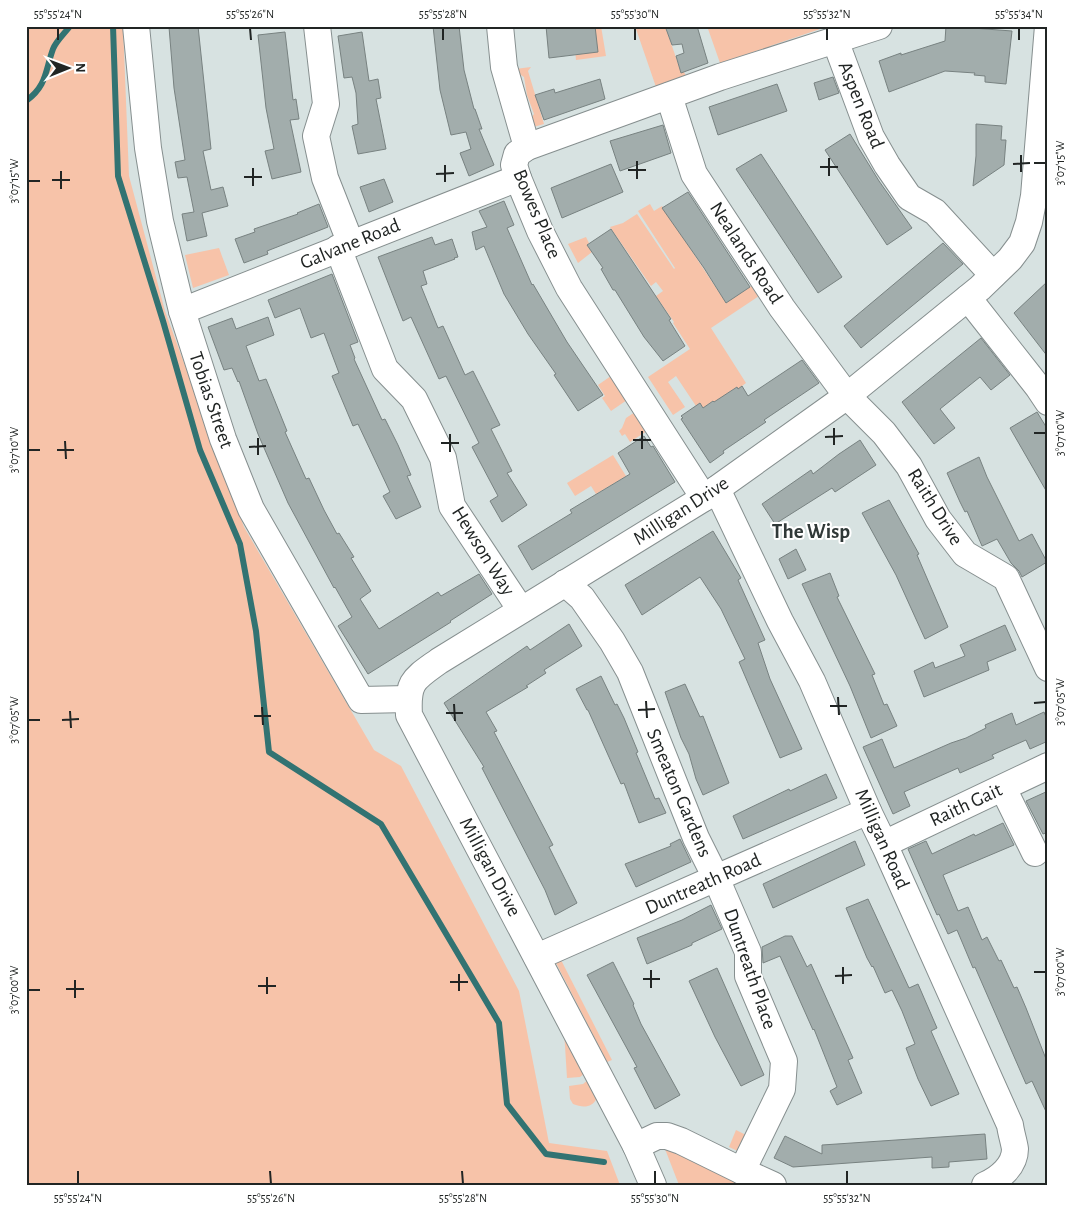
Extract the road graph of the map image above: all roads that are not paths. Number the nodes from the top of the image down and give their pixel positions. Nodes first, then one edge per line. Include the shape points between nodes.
1 (136, 26) edge
2 (316, 26) edge
3 (500, 26) edge
4 (879, 26) edge
5 (1048, 26) edge
6 (835, 40) junction
7 (669, 96) junction
8 (527, 147) junction
9 (518, 178) junction
10 (345, 246) junction
11 (993, 275) junction
12 (968, 298) junction
13 (182, 311) junction
14 (846, 396) junction
15 (1048, 402) edge
16 (711, 493) junction
17 (565, 583) junction
18 (521, 610) junction
19 (1048, 668) edge
20 (408, 699) junction
21 (1048, 766) edge
22 (1003, 788) junction
23 (868, 811) junction
24 (884, 844) junction
25 (1035, 853) dead end
26 (716, 878) junction
27 (538, 957) junction
28 (636, 1146) junction
29 (742, 1172) junction
30 (653, 1185) edge
31 (773, 1185) edge
32 (985, 1185) edge

1 - 13 street, Tobias Street via 148,148 160,222
2 - 10 street, Hewson Way via 326,104 316,136
3 - 8 street via 504,67
4 - 6 street, Bowes Place
5 - 11 street, Milligan Drive via 1037,171 1029,222 1022,243
6 - 7 street, Bowes Place
6 - 11 street, Aspen Road via 871,137 909,197 935,212
7 - 8 street, Bowes Place
7 - 14 street, Nealands Road via 694,174 782,308
8 - 9 street, Bowes Place via 516,154 514,165
9 - 10 street, Galvane Road
9 - 16 street, Bowes Place via 569,288
10 - 13 street, Galvane Road
10 - 18 street, Hewson Way via 385,369 414,399 443,458 452,506
11 - 12 street, Milligan Drive
12 - 14 street, Milligan Drive
12 - 15 street
13 - 20 street, Tobias Street via 223,439 251,509 331,649 361,700
14 - 16 street, Milligan Drive
14 - 19 street, Raith Drive via 884,433 909,466 938,519 965,554 1006,578
16 - 17 street, Milligan Drive
16 - 23 street, Milligan Road via 812,681
17 - 18 street, Milligan Drive
17 - 26 street, Smeaton Gardens via 582,598 630,672 696,838
18 - 20 street, Milligan Drive via 417,677
20 - 27 street, Milligan Drive via 409,715 420,738
21 - 22 street, Raith Gait
22 - 24 street, Raith Gait
22 - 25 street
23 - 24 street, Milligan Road
23 - 26 street, Duntreath Road
24 - 32 street, Milligan Road via 1010,1125 1015,1150 1011,1163 1006,1171
26 - 27 street, Duntreath Road
26 - 29 street, Duntreath Place via 748,952 748,976 784,1061 782,1089
27 - 28 street, Milligan Drive
28 - 29 street via 657,1136 667,1136
28 - 30 street
29 - 31 street

